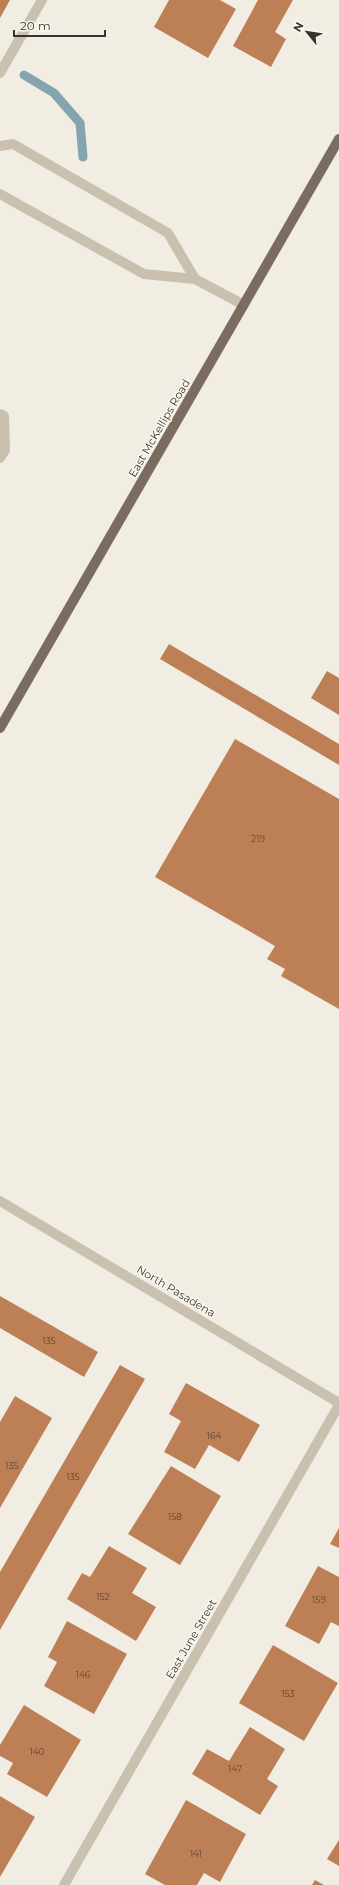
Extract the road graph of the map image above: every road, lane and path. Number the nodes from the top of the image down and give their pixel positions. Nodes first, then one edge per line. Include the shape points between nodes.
1 (42, 0) edge
2 (3, 62) edge
3 (0, 73) edge
4 (339, 140) edge
5 (0, 146) edge
6 (0, 194) edge
7 (195, 279) junction
8 (244, 305) junction
9 (0, 414) edge
10 (0, 458) edge
11 (0, 728) edge
12 (0, 1201) edge
13 (339, 1404) edge
14 (64, 1885) edge

1 - 2 street
2 - 3 street
4 - 8 main road, East McKellips Road
5 - 7 street via 13,144 168,233
6 - 7 street via 144,274
7 - 8 street
8 - 11 main road, East McKellips Road
9 - 10 street via 4,416 5,450
12 - 13 street, North Pasadena
13 - 14 street, East June Street

